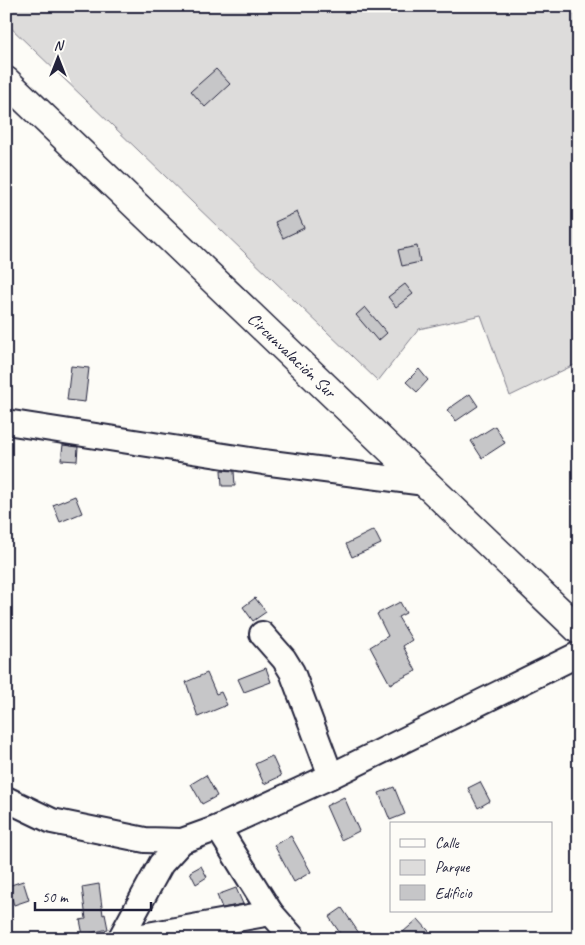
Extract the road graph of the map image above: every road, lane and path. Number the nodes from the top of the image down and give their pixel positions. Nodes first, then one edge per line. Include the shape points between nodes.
1 (6, 81) edge
2 (6, 422) edge
3 (425, 483) junction
4 (579, 630) edge
5 (262, 634) dead end
6 (579, 654) edge
7 (331, 776) junction
8 (6, 799) edge
9 (218, 828) junction
10 (182, 841) junction
11 (271, 913) junction
12 (120, 939) edge
13 (125, 939) edge
14 (294, 939) edge

1 - 3 main road, Circunvalación Sur
2 - 3 street via 263,462
3 - 4 main road, Circunvalación Sur
5 - 7 street via 292,672
6 - 7 street
7 - 9 street
8 - 10 street via 52,821 145,840
9 - 10 street
9 - 11 street
10 - 12 street via 160,864
11 - 13 street
11 - 14 street

